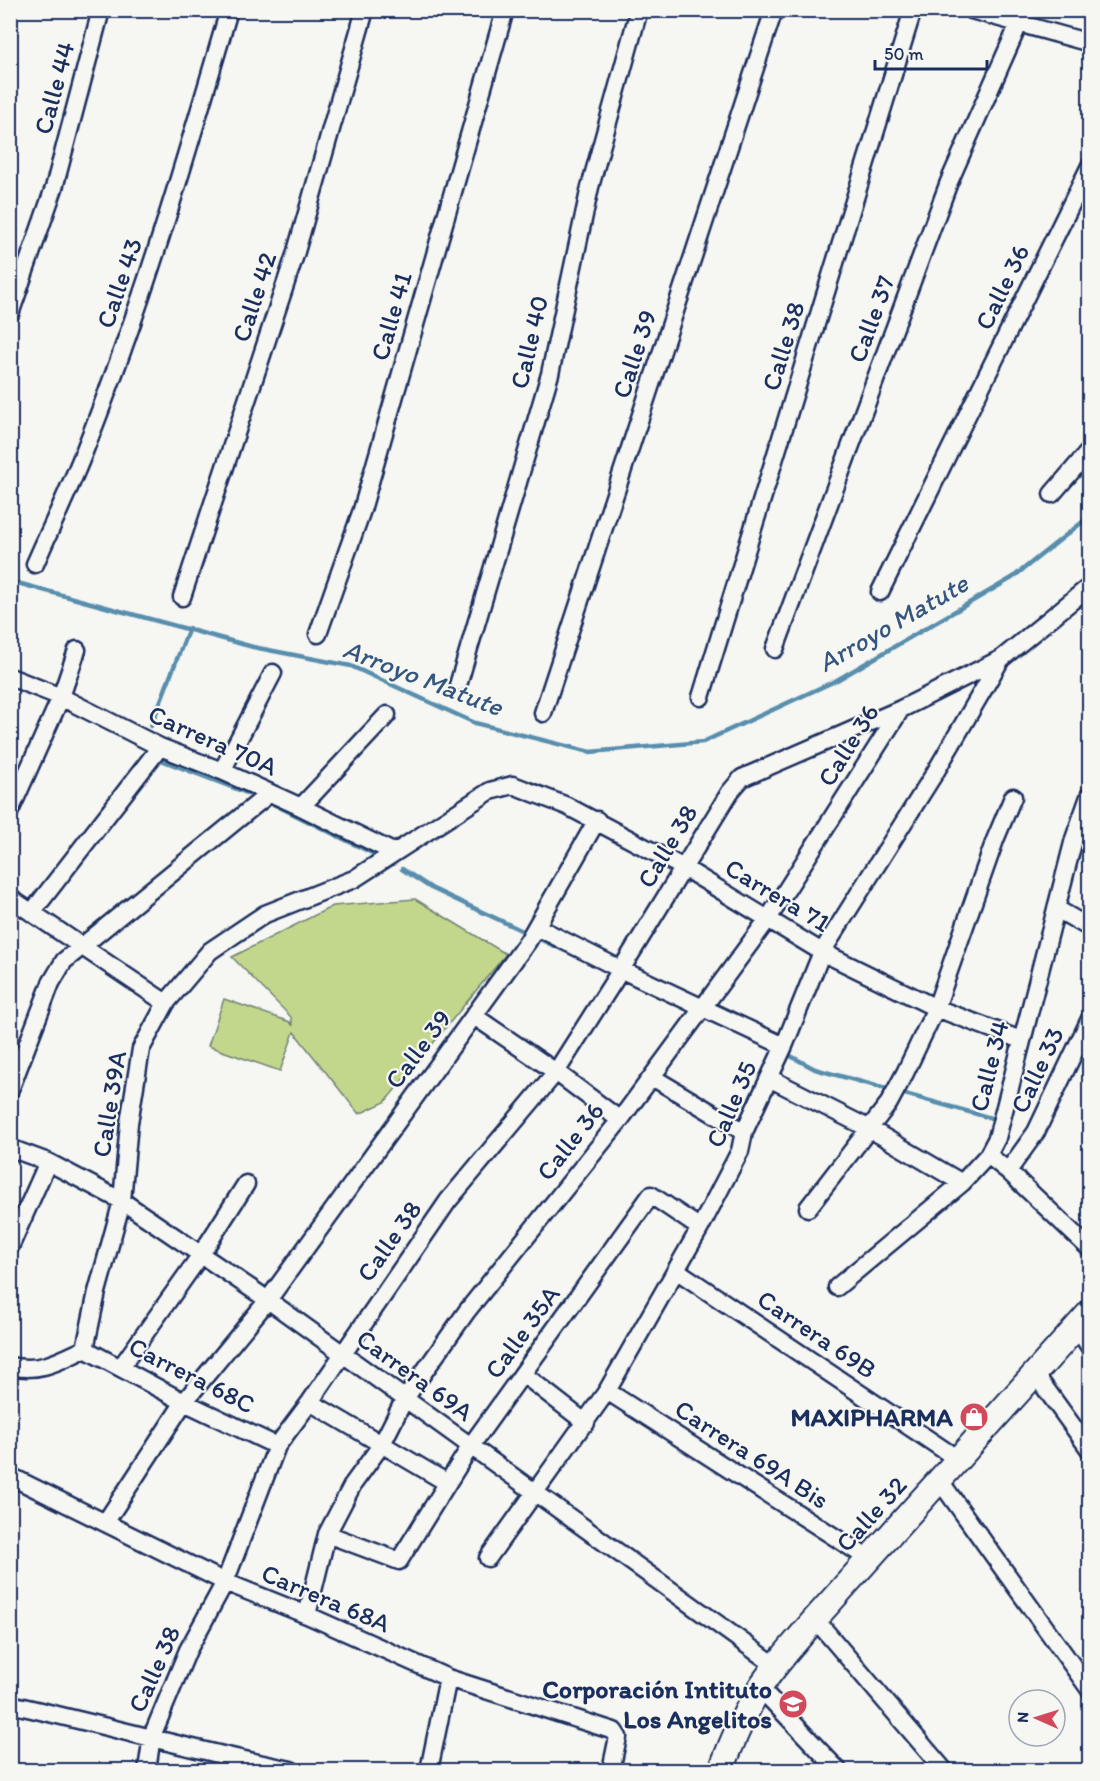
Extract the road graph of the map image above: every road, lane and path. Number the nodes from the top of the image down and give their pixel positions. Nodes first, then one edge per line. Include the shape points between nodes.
1 (101, 10) edge
2 (229, 10) edge
3 (365, 10) edge
4 (505, 10) edge
5 (639, 10) edge
6 (774, 10) edge
7 (913, 10) edge
8 (971, 10) edge
9 (1022, 17) edge
10 (1089, 43) edge
11 (1089, 166) edge
12 (10, 314) edge
13 (1089, 450) edge
14 (1052, 494) dead end
15 (35, 564) dead end
16 (1089, 586) edge
17 (880, 592) dead end
18 (182, 597) dead end
19 (318, 634) dead end
20 (775, 649) dead end
21 (77, 650) dead end
22 (1001, 659) junction
23 (273, 673) dead end
24 (10, 677) edge
25 (459, 682) dead end
26 (61, 697) junction
27 (701, 698) dead end
28 (901, 709) junction
29 (543, 713) dead end
30 (387, 715) dead end
31 (160, 747) junction
32 (222, 771) junction
33 (513, 785) joint
34 (270, 793) junction
35 (1089, 794) edge
36 (1013, 797) dead end
37 (302, 807) junction
38 (10, 811) edge
39 (597, 820) junction
40 (393, 852) junction
41 (684, 868) junction
42 (10, 898) edge
43 (1057, 909) junction
44 (33, 911) junction
45 (768, 919) junction
46 (1089, 928) edge
47 (533, 933) junction
48 (84, 946) junction
49 (822, 952) junction
50 (618, 975) junction
51 (166, 1003) junction
52 (936, 1008) junction
53 (700, 1012) junction
54 (474, 1016) junction
55 (1089, 1019) edge
56 (1021, 1040) junction
57 (781, 1051) junction
58 (556, 1072) junction
59 (652, 1077) junction
60 (769, 1078) junction
61 (10, 1090) edge
62 (620, 1120) junction
63 (870, 1129) junction
64 (744, 1132) junction
65 (10, 1148) edge
66 (988, 1155) junction
67 (48, 1162) junction
68 (1008, 1171) junction
69 (962, 1183) junction
70 (246, 1184) dead end
71 (122, 1202) junction
72 (807, 1208) dead end
73 (700, 1228) junction
74 (10, 1246) edge
75 (1089, 1249) edge
76 (200, 1256) junction
77 (676, 1270) junction
78 (837, 1287) dead end
79 (268, 1300) junction
80 (1084, 1322) edge
81 (85, 1349) junction
82 (342, 1352) junction
83 (1089, 1355) edge
84 (121, 1367) junction
85 (18, 1368) edge
86 (524, 1374) junction
87 (1035, 1374) junction
88 (607, 1391) junction
89 (404, 1400) junction
90 (184, 1402) junction
91 (310, 1402) junction
92 (586, 1423) junction
93 (382, 1444) junction
94 (277, 1446) junction
95 (470, 1447) junction
96 (1089, 1450) edge
97 (959, 1460) junction
98 (10, 1476) edge
99 (939, 1481) junction
100 (446, 1482) junction
101 (535, 1493) junction
102 (105, 1523) junction
103 (327, 1534) junction
104 (488, 1558) dead end
105 (869, 1559) junction
106 (225, 1582) junction
107 (307, 1615) junction
108 (815, 1619) junction
109 (776, 1666) junction
110 (448, 1678) junction
111 (760, 1688) junction
112 (1089, 1690) edge
113 (10, 1704) edge
114 (152, 1737) junction
115 (230, 1764) edge
116 (147, 1770) edge
117 (291, 1770) edge
118 (429, 1770) edge
119 (612, 1770) edge
120 (721, 1770) edge
121 (838, 1770) edge
122 (944, 1770) edge

1 - 12 street, Calle 44 via 54,188
2 - 15 street, Calle 43 via 135,317 86,448
3 - 18 street, Calle 42 via 295,255
4 - 19 street, Calle 41 via 362,510
5 - 25 street, Calle 40 via 590,187 550,374
6 - 29 street, Calle 39
7 - 27 street, Calle 38
8 - 9 street
9 - 10 street
9 - 20 street, Calle 37 via 949,182
11 - 17 street, Calle 36
13 - 14 street
16 - 22 street
21 - 26 street
22 - 28 street
22 - 49 street, Calle 35
23 - 32 street
24 - 26 street, Carrera 70A
26 - 31 street, Carrera 70A
26 - 38 street
28 - 41 street, Calle 38 via 742,778
28 - 45 street, Calle 36
30 - 37 street
31 - 32 street, Carrera 70A
31 - 44 street
32 - 34 street, Carrera 70A
33 - 39 street, Carrera 71
33 - 40 street, Calle 39A via 490,791
34 - 37 street, Carrera 70A
34 - 48 street
35 - 43 street, Calle 34
36 - 52 street via 994,840
37 - 40 street, Carrera 70A
39 - 41 street, Carrera 71
39 - 47 street, Calle 39
40 - 51 street, Calle 39A via 354,879 265,914 210,951
41 - 45 street, Carrera 71
41 - 50 street, Calle 38
42 - 44 street
43 - 46 street
43 - 56 street, Calle 34
44 - 48 street
45 - 49 street, Carrera 71
45 - 53 street, Calle 36
47 - 50 street
47 - 54 street, Calle 39
48 - 51 street
48 - 61 street via 64,961 51,983
49 - 52 street, Carrera 71
49 - 57 street, Calle 35
50 - 53 street
50 - 58 street, Calle 38
51 - 71 street, Calle 39A via 141,1049
52 - 56 street, Carrera 71
52 - 63 street via 893,1096
53 - 57 street
53 - 59 street, Calle 36
54 - 58 street
54 - 79 street, Calle 39
55 - 68 street, Calle 33 via 1036,1132
56 - 66 street, Calle 34 via 997,1138
57 - 60 street, Calle 35
58 - 62 street
58 - 82 street, Calle 38 via 448,1201
59 - 62 street, Calle 36
59 - 64 street
60 - 63 street
60 - 64 street, Calle 35
62 - 89 street, Calle 36 via 467,1311
63 - 69 street
63 - 72 street
64 - 73 street, Calle 35 via 740,1151
65 - 67 street, Carrera 69A
66 - 68 street
66 - 69 street, Calle 34
67 - 71 street, Carrera 69A
67 - 74 street
68 - 75 street
69 - 78 street, Calle 34
70 - 76 street
71 - 76 street, Carrera 69A
71 - 81 street, Calle 39A
73 - 77 street, Calle 35
73 - 86 street, Calle 35A via 651,1195
76 - 79 street, Carrera 69A
76 - 84 street
77 - 88 street, Calle 35
77 - 97 street, Carrera 69B
79 - 82 street, Carrera 69A
79 - 90 street, Calle 39
80 - 83 lane
80 - 87 street, Calle 32
81 - 84 street, Carrera 68C
81 - 85 street via 38,1368
82 - 89 street, Carrera 69A
82 - 91 street, Calle 38
84 - 90 street, Carrera 68C
86 - 92 street
86 - 95 street, Calle 35A
87 - 96 street
87 - 97 street, Calle 32
88 - 92 street, Calle 35
88 - 105 street, Carrera 69A Bis
89 - 93 street, Calle 36
89 - 95 street, Carrera 69A
90 - 94 street, Carrera 68C
90 - 102 street, Calle 39
91 - 93 street
91 - 94 street, Calle 38
92 - 101 street, Calle 35
93 - 100 street
93 - 103 street, Calle 36 via 353,1484
94 - 106 street, Calle 38
95 - 100 street, Calle 35A
95 - 101 street, Carrera 69A
97 - 99 street, Calle 32
98 - 102 street, Carrera 68A
99 - 105 street, Calle 32
99 - 112 street
100 - 103 street, Calle 35A via 399,1561
101 - 104 street, Calle 35
101 - 109 street, Carrera 69A
102 - 106 street, Carrera 68A
103 - 107 street, Calle 36
105 - 108 street, Calle 32
106 - 107 street, Carrera 68A
106 - 114 street, Calle 38 via 188,1650
107 - 110 street, Carrera 68A
108 - 109 street, Calle 32
108 - 122 street
109 - 111 street, Calle 32
110 - 118 street
110 - 119 street, Carrera 68A via 614,1731 618,1737
111 - 120 street, Calle 32
111 - 121 street
113 - 114 street
114 - 115 street
114 - 116 street, Calle 38
115 - 117 street

